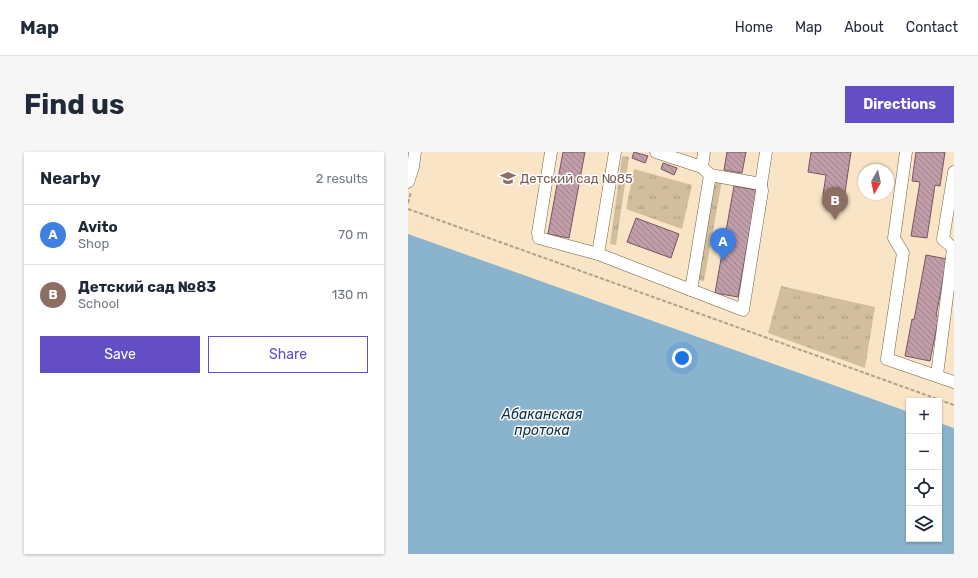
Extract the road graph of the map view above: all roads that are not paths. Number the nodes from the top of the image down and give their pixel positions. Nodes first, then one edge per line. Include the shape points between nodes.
1 (415, 152) edge
2 (551, 152) edge
3 (615, 152) edge
4 (656, 152) edge
5 (704, 152) edge
6 (766, 152) edge
7 (906, 152) edge
8 (706, 171) junction
9 (954, 172) edge
10 (408, 182) edge
11 (761, 184) junction
12 (954, 249) edge
13 (598, 254) junction
14 (691, 290) junction
15 (937, 375) junction
16 (954, 382) edge

1 - 10 street
2 - 13 street via 539,238
3 - 13 street
4 - 8 street
5 - 8 street
6 - 11 street
7 - 15 street via 894,238 903,253 887,359
8 - 11 street
8 - 14 street
9 - 12 street via 943,239
11 - 14 street via 743,310
12 - 15 street
13 - 14 street
15 - 16 street

